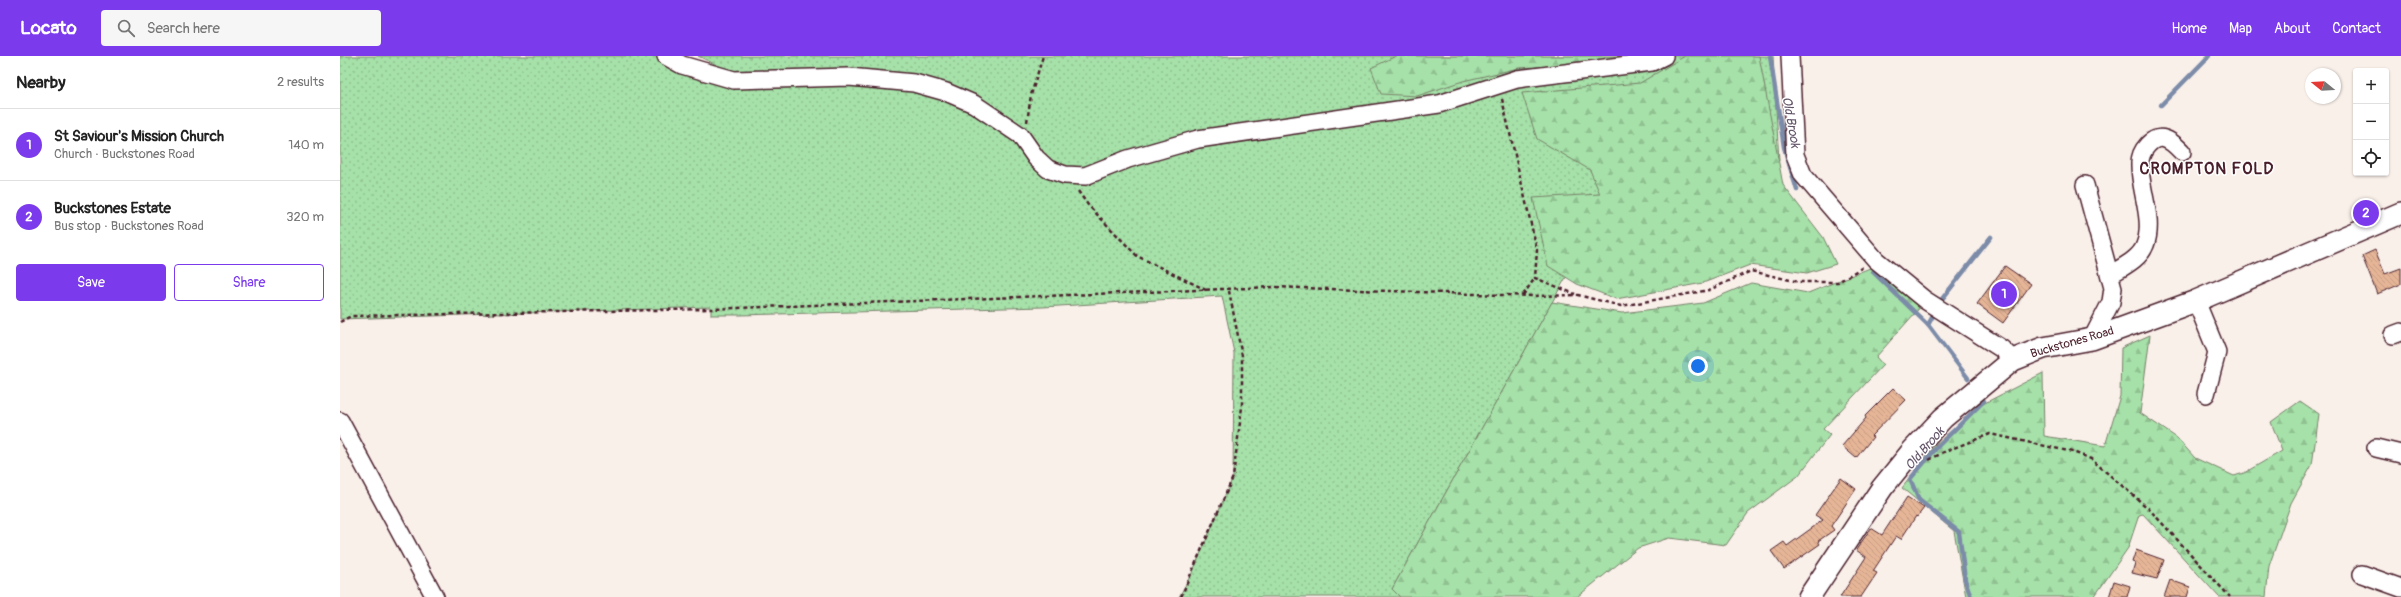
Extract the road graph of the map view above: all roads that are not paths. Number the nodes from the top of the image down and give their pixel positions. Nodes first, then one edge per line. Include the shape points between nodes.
1 (666, 56) edge
2 (1664, 56) edge
3 (1790, 56) edge
4 (2182, 152) dead end
5 (2084, 186) dead end
6 (2401, 213) edge
7 (2110, 275) junction
8 (2196, 301) junction
9 (2092, 339) junction
10 (2013, 360) junction
11 (2206, 394) dead end
12 (340, 420) edge
13 (2376, 448) dead end
14 (2401, 454) edge
15 (2362, 574) dead end
16 (2401, 588) edge
17 (435, 597) edge
18 (1809, 597) edge

1 - 2 street via 682,65 734,80 849,77 914,83 946,92 974,104 1022,137 1036,158 1048,169 1085,176 1128,159 1198,139 1439,104 1517,79 1652,62
3 - 10 street via 1795,155 1803,175 1876,260 1930,303 2002,349
4 - 7 street via 2166,139 2159,138 2153,140 2143,151 2140,163 2147,222 2145,245 2134,259
5 - 7 street
6 - 8 main road, Buckstones Road
7 - 9 street via 2113,288 2111,302
8 - 9 main road, Buckstones Road
8 - 11 street via 2216,352
9 - 10 main road, Buckstones Road via 2043,348
10 - 18 main road, Buckstones Road via 1943,418 1902,464 1882,488
12 - 17 street
13 - 14 street
15 - 16 street

